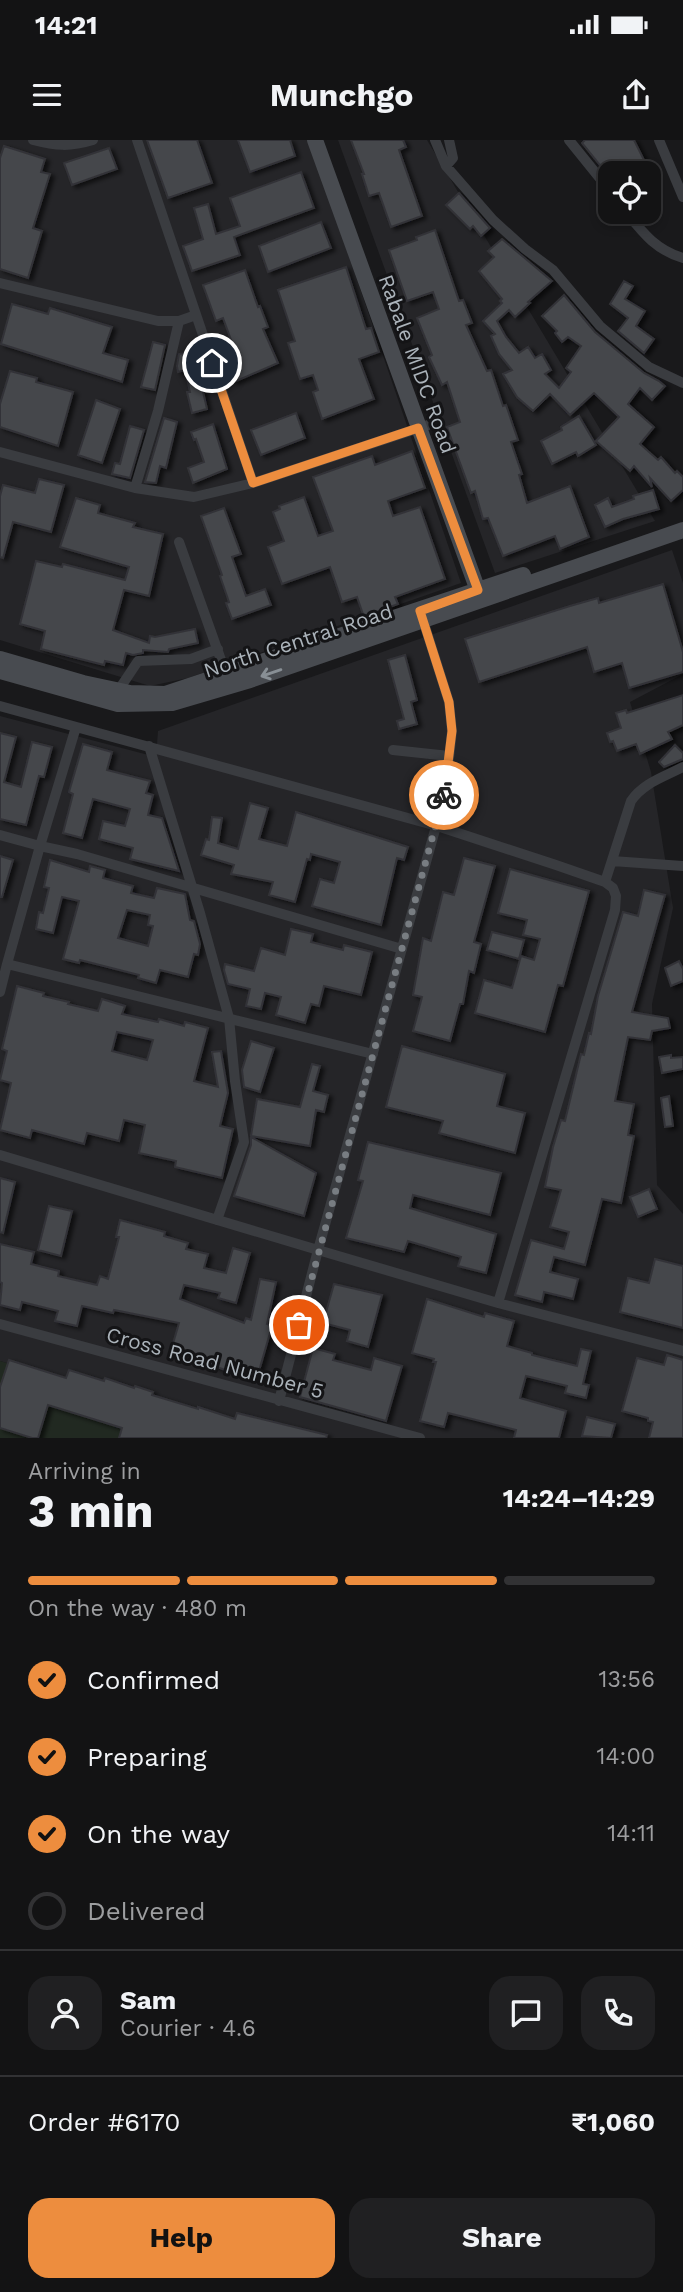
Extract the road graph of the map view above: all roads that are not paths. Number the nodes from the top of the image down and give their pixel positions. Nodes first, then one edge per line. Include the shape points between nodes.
1 (33, 140) edge
2 (93, 140) edge
3 (137, 140) edge
4 (315, 140) edge
5 (324, 140) edge
6 (435, 140) edge
7 (449, 140) edge
8 (569, 140) edge
9 (659, 140) edge
10 (446, 166) junction
11 (598, 176) edge
12 (333, 180) junction
13 (683, 197) edge
14 (636, 224) edge
15 (683, 258) edge
16 (0, 283) edge
17 (196, 315) junction
18 (179, 321) junction
19 (683, 383) edge
20 (423, 427) junction
21 (0, 452) edge
22 (253, 483) junction
23 (135, 488) junction
24 (683, 522) edge
25 (683, 530) edge
26 (179, 542) dead end
27 (485, 594) junction
28 (422, 616) junction
29 (218, 649) junction
30 (0, 659) edge
31 (0, 671) edge
32 (226, 674) junction
33 (118, 691) junction
34 (0, 706) edge
35 (76, 727) junction
36 (149, 746) junction
37 (393, 750) dead end
38 (449, 756) junction
39 (683, 767) edge
40 (437, 826) junction
41 (0, 835) edge
42 (40, 846) junction
43 (612, 861) junction
44 (683, 866) edge
45 (605, 882) junction
46 (192, 888) junction
47 (402, 949) junction
48 (7, 964) junction
49 (0, 992) edge
50 (229, 1018) junction
51 (373, 1054) junction
52 (0, 1155) edge
53 (217, 1220) junction
54 (318, 1250) junction
55 (498, 1303) junction
56 (0, 1324) edge
57 (683, 1351) edge
58 (279, 1401) junction
59 (414, 1437) edge

1 - 2 street via 75,146
3 - 17 street
4 - 12 main road, Rabale MIDC Road
5 - 12 main road, Rabale MIDC Road
6 - 10 street
7 - 10 street via 453,158
8 - 11 street
9 - 13 street
10 - 19 street via 493,220 553,270 600,326 649,367
12 - 20 main road, Rabale MIDC Road
14 - 15 street via 655,246
16 - 18 street via 158,321
17 - 18 street
17 - 22 street
18 - 23 street
20 - 22 street
20 - 27 main road, Rabale MIDC Road
21 - 23 street
22 - 23 street via 194,497
24 - 27 main road, North Central Road
25 - 27 main road, North Central Road
26 - 29 street
27 - 28 main road, North Central Road
28 -> 31 main road, North Central Road via 250,680 172,703 118,704
28 - 32 main road, North Central Road
28 - 38 street via 449,702
29 - 32 street
29 - 33 street via 172,662 142,659
30 - 33 main road, North Central Road
32 - 33 main road, North Central Road via 165,694
34 - 35 street
35 - 36 street
35 - 42 street
36 - 40 street
36 - 46 street
37 - 38 street
38 - 40 street
39 - 43 street via 636,793
40 - 45 street
40 - 47 street
41 - 42 street
42 - 46 street
42 - 48 street
43 - 44 street
43 - 45 street
45 - 55 street via 616,896 615,910
46 - 47 street
46 - 50 street
47 - 51 street
48 - 49 street
48 - 50 street
50 - 51 street
50 - 53 street via 244,1142
51 - 54 street
52 - 53 street
53 - 54 street
54 - 55 street
54 - 58 street
55 - 57 street
56 - 58 street, Cross Road Number 5
58 - 59 street, Cross Road Number 5

